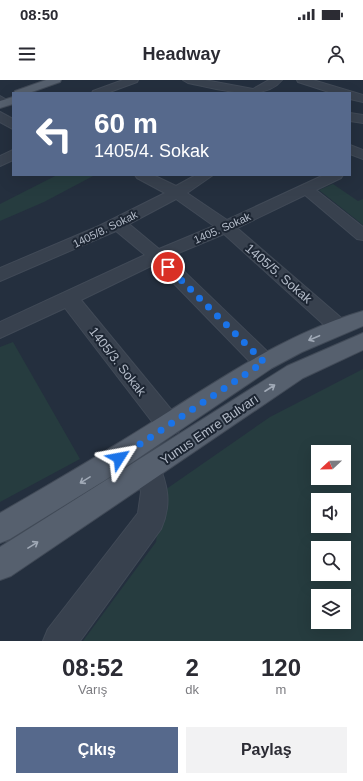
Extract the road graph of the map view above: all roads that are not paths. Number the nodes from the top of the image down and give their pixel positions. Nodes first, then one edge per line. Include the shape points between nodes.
1 (56, 80) edge
2 (69, 80) edge
3 (133, 80) edge
4 (188, 80) edge
5 (278, 80) edge
6 (302, 80) edge
7 (208, 82) edge
8 (23, 92) edge
9 (36, 92) edge
10 (100, 92) edge
11 (192, 92) edge
12 (251, 92) edge
13 (257, 92) edge
14 (340, 92) edge
15 (351, 95) edge
16 (12, 96) edge
17 (363, 99) edge
18 (3, 101) edge
19 (351, 116) edge
20 (363, 119) edge
21 (351, 150) edge
22 (12, 155) edge
23 (0, 162) edge
24 (361, 162) edge
25 (144, 176) edge
26 (204, 176) edge
27 (334, 176) edge
28 (306, 189) junction
29 (178, 192) junction
30 (118, 224) junction
31 (226, 227) junction
32 (363, 235) edge
33 (157, 256) junction
34 (0, 275) edge
35 (68, 298) junction
36 (363, 318) edge
37 (340, 327) junction
38 (0, 331) edge
39 (363, 341) edge
40 (264, 362) junction
41 (168, 425) junction
42 (148, 469) junction
43 (0, 529) edge
44 (0, 565) edge
45 (60, 641) edge

1 - 8 main road
2 - 9 main road
3 - 10 street
4 - 7 street
5 - 13 street
6 - 14 street
7 - 11 street
7 - 12 street
15 - 17 street
16 - 18 main road
19 - 20 street
21 - 24 street
22 - 23 street
25 - 29 street, 1405/5. Sokak
26 - 29 street, 1405/8. Sokak
27 - 28 street, 1405. Sokak
28 - 31 street, 1405. Sokak
28 - 32 street
29 - 30 street, 1405/8. Sokak
29 - 31 street, 1405/5. Sokak
30 - 33 street
30 - 34 street, 1405/8. Sokak
31 - 33 street, 1405. Sokak
31 - 37 street, 1405/5. Sokak
33 - 35 street, 1405. Sokak
33 - 40 street
35 - 38 street, 1405. Sokak
35 - 41 street, 1405/3. Sokak
36 - 37 main road, Yunus Emre Bulvarı
37 -> 40 main road, Yunus Emre Bulvarı
42 -> 39 main road, Yunus Emre Bulvarı via 296,372
40 - 41 main road, Yunus Emre Bulvarı
41 -> 43 main road, Yunus Emre Bulvarı via 67,491
44 -> 42 main road, Yunus Emre Bulvarı
42 - 45 street via 155,492 151,519

